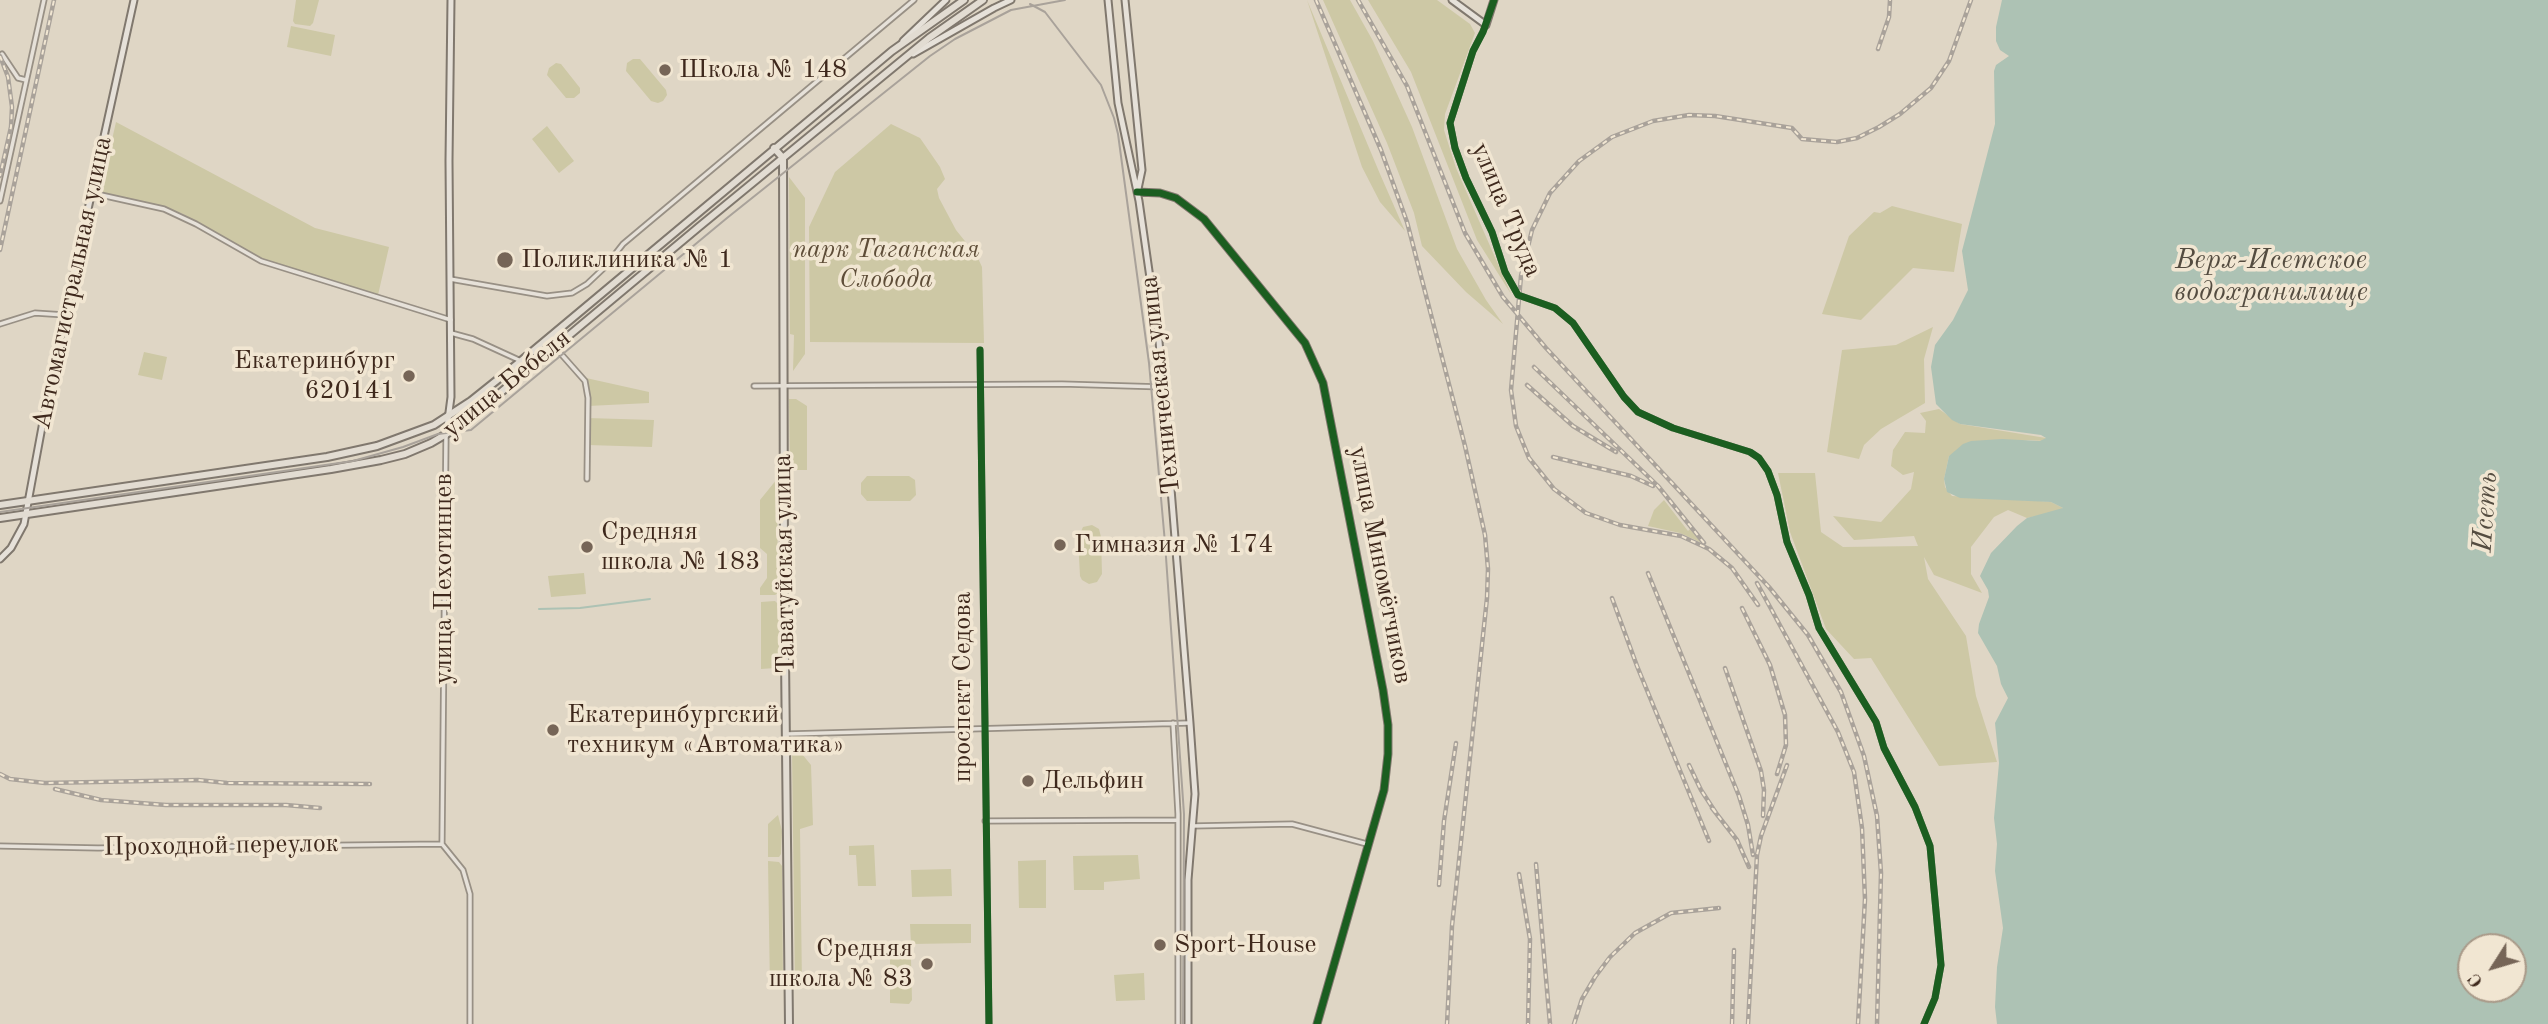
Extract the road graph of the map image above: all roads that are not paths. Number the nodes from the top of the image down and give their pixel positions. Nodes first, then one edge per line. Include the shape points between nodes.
1 (44, 0) edge
2 (134, 0) edge
3 (451, 0) edge
4 (914, 0) edge
5 (946, 0) edge
6 (964, 0) edge
7 (983, 0) edge
8 (1011, 0) edge
9 (1108, 0) edge
10 (1125, 0) edge
11 (1452, 0) edge
12 (1494, 0) edge
13 (1486, 25) junction
14 (892, 51) junction
15 (2, 54) edge
16 (901, 61) junction
17 (26, 80) junction
18 (774, 148) junction
19 (783, 158) junction
20 (1137, 192) junction
21 (91, 193) junction
22 (0, 201) edge
23 (450, 279) junction
24 (65, 315) junction
25 (451, 320) junction
26 (0, 324) edge
27 (452, 333) junction
28 (554, 346) junction
29 (979, 350) dead end
30 (521, 361) junction
31 (981, 385) junction
32 (754, 386) dead end
33 (784, 387) junction
34 (1163, 387) junction
35 (450, 415) junction
36 (446, 435) junction
37 (587, 479) dead end
38 (28, 500) junction
39 (0, 505) edge
40 (26, 515) junction
41 (0, 518) edge
42 (0, 559) edge
43 (1173, 723) junction
44 (1191, 723) junction
45 (983, 729) junction
46 (786, 734) junction
47 (1178, 820) junction
48 (985, 821) junction
49 (1192, 826) junction
50 (442, 844) junction
51 (1367, 844) junction
52 (0, 846) edge
53 (470, 1024) edge
54 (789, 1024) edge
55 (989, 1024) edge
56 (1178, 1024) edge
57 (1188, 1024) edge
58 (1317, 1024) edge
59 (1924, 1024) edge

1 - 17 street
2 - 21 main road, Автомагистральная улица
3 - 23 main road, улица Пехотинцев
4 - 23 street via 623,244 587,284 572,293 547,296
5 - 14 main road, улица Бебеля
6 - 14 main road, улица Бебеля
7 - 16 main road, улица Бебеля
8 - 16 main road, улица Бебеля
9 - 20 main road, Техническая улица via 1118,103
10 - 20 main road via 1142,170
11 - 13 main road
12 - 13 main road
13 - 59 street, улица Труда via 1450,123 1466,178 1505,272 1518,295 1563,313 1638,412 1750,452 1772,478 1787,542 1819,628 1876,722 1930,846 1941,965
14 - 18 main road, улица Бебеля
15 - 17 street via 18,78
16 - 19 main road, улица Бебеля
17 - 22 street
18 - 19 main road
18 - 30 main road, улица Бебеля
19 - 28 main road, улица Бебеля
19 - 33 main road, Таватуйская улица
20 - 34 main road, Техническая улица
20 - 51 main road, улица Миномётчиков via 1176,198 1204,219 1305,343 1323,383 1388,725 1384,790
21 - 24 main road, Автомагистральная улица
21 - 25 street via 164,209 261,261
23 - 25 main road, улица Пехотинцев
24 - 26 street via 30,314
24 - 38 main road, Автомагистральная улица
25 - 27 main road, улица Пехотинцев
27 - 30 street
27 - 35 main road, улица Пехотинцев
28 - 36 main road, улица Бебеля
28 - 37 street via 585,381
29 - 31 street, проспект Седова
30 - 35 main road, улица Бебеля
31 - 33 street
31 - 34 street
31 - 45 street, проспект Седова
32 - 33 street
33 - 46 main road, Таватуйская улица
34 - 44 main road, Техническая улица
35 - 36 main road, улица Пехотинцев
35 - 38 main road, улица Бебеля via 419,432 356,452
36 - 40 main road, улица Бебеля via 381,460
36 - 50 street, улица Пехотинцев
38 - 39 main road, улица Бебеля
38 - 40 main road, Автомагистральная улица
40 - 41 main road, улица Бебеля
40 - 42 main road, Автомагистральная улица via 20,534
43 - 44 street
43 - 45 street
43 - 47 street
44 - 49 main road, Техническая улица
45 - 46 street
45 - 48 street, проспект Седова
46 - 54 main road, Таватуйская улица
47 - 48 street
47 - 56 street
48 - 55 street, проспект Седова
49 - 51 street via 1292,824
49 - 57 main road, Техническая улица
50 - 52 street, Проходной переулок
50 - 53 street via 463,870 470,894
51 - 58 main road, улица Миномётчиков

